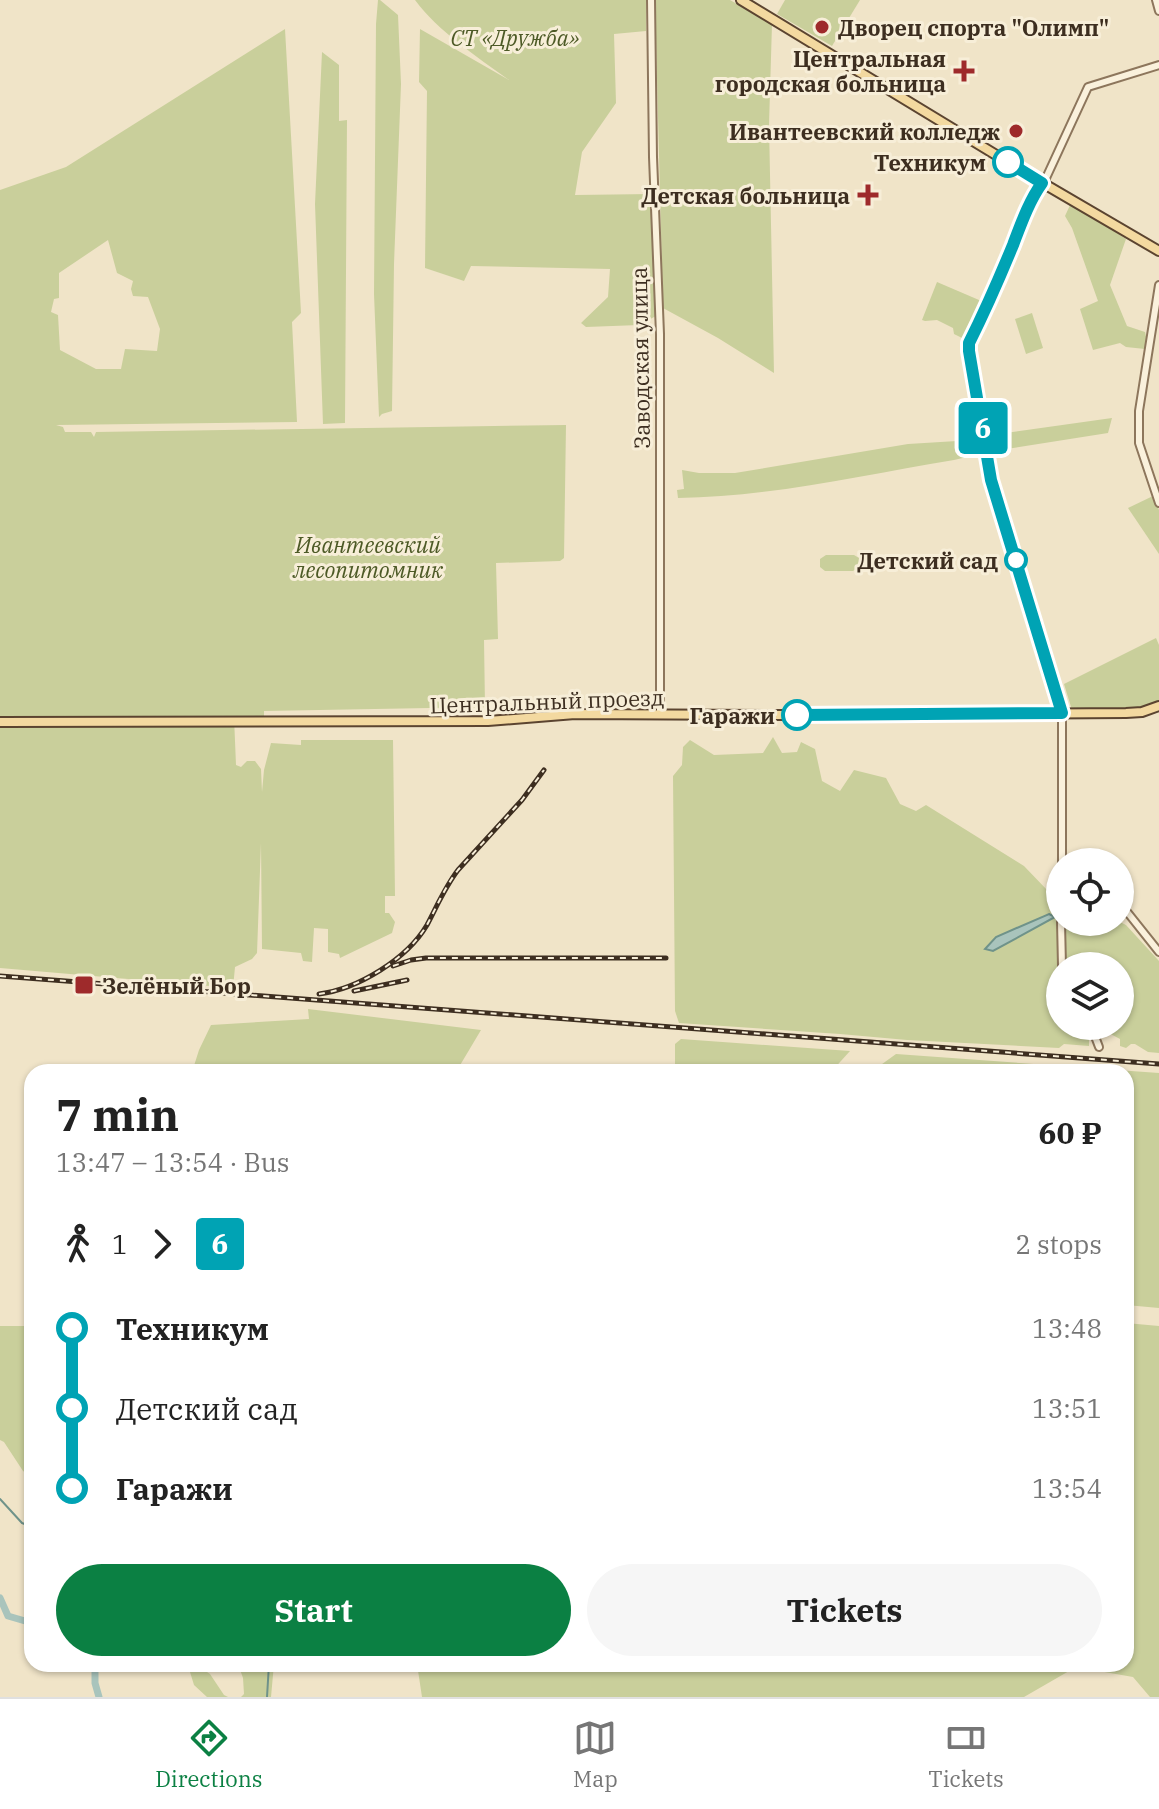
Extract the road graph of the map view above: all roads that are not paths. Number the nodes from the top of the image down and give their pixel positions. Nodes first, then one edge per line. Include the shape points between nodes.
1 (651, 0) edge
2 (741, 0) edge
3 (1156, 0) edge
4 (1159, 11) edge
5 (1159, 65) edge
6 (1042, 183) junction
7 (1159, 251) edge
8 (1159, 285) edge
9 (1159, 503) edge
10 (1159, 706) edge
11 (1062, 713) junction
12 (660, 715) junction
13 (0, 722) edge
14 (1062, 848) edge
15 (1134, 921) edge
16 (1159, 952) edge
17 (1096, 1040) edge
18 (1099, 1047) dead end

1 - 12 street, Заводская улица via 660,334
2 - 6 main road
3 - 4 street
5 - 6 street via 1088,87
6 - 7 main road
6 - 11 street via 969,348 991,480
8 - 9 street via 1139,411 1139,443
10 - 11 main road, Центральный проезд via 1142,712
11 - 12 main road, Центральный проезд
11 - 14 street
12 - 13 main road, Центральный проезд via 414,722
15 - 16 street
17 - 18 street

